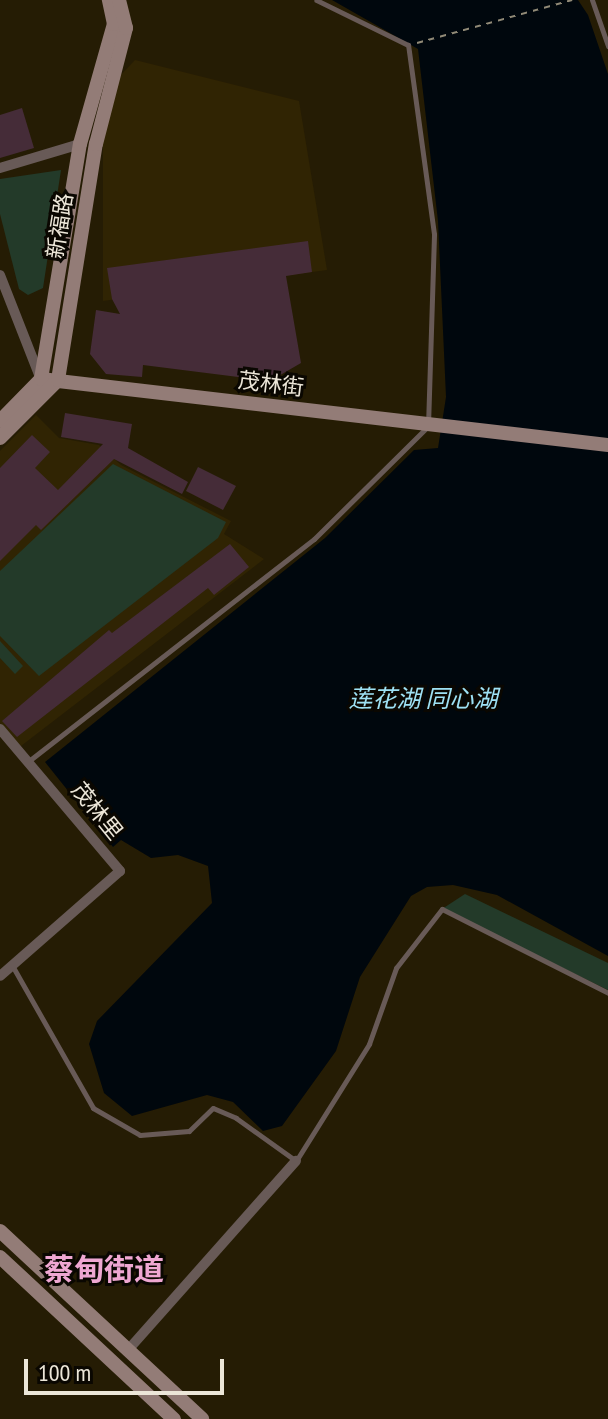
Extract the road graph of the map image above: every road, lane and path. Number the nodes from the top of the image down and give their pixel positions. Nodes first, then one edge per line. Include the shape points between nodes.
1 (109, 0) edge
2 (119, 0) edge
3 (316, 0) edge
4 (572, 0) edge
5 (592, 0) edge
6 (408, 45) junction
7 (608, 46) edge
8 (80, 144) junction
9 (0, 168) edge
10 (0, 275) edge
11 (41, 379) junction
12 (58, 380) junction
13 (0, 421) edge
14 (428, 426) junction
15 (0, 438) edge
16 (608, 445) edge
17 (0, 729) edge
18 (30, 760) junction
19 (12, 967) junction
20 (0, 976) edge
21 (608, 993) edge
22 (296, 1161) junction
23 (0, 1231) edge
24 (0, 1258) edge
25 (128, 1350) junction
26 (174, 1419) edge
27 (202, 1419) edge

1 - 8 street, 新福路 via 114,24
2 - 12 street, 新福路 via 126,28 96,144
3 - 6 lane
4 - 6 path
5 - 7 lane
6 - 14 lane via 434,234
8 - 9 street
8 - 11 street, 新福路
10 - 11 street
11 - 12 street, 茂林街
11 - 13 street
12 - 14 street, 茂林街
12 - 15 street
14 - 16 street, 茂林街
14 - 18 lane via 314,539
17 - 18 street, 茂林里
18 - 19 street, 茂林里 via 120,871
19 - 20 street, 茂林里
19 - 22 lane via 93,1108 140,1135 189,1131 213,1108
21 - 22 lane via 442,909 396,968 369,1044
22 - 25 street
23 - 25 street
24 - 26 street
25 - 27 street

